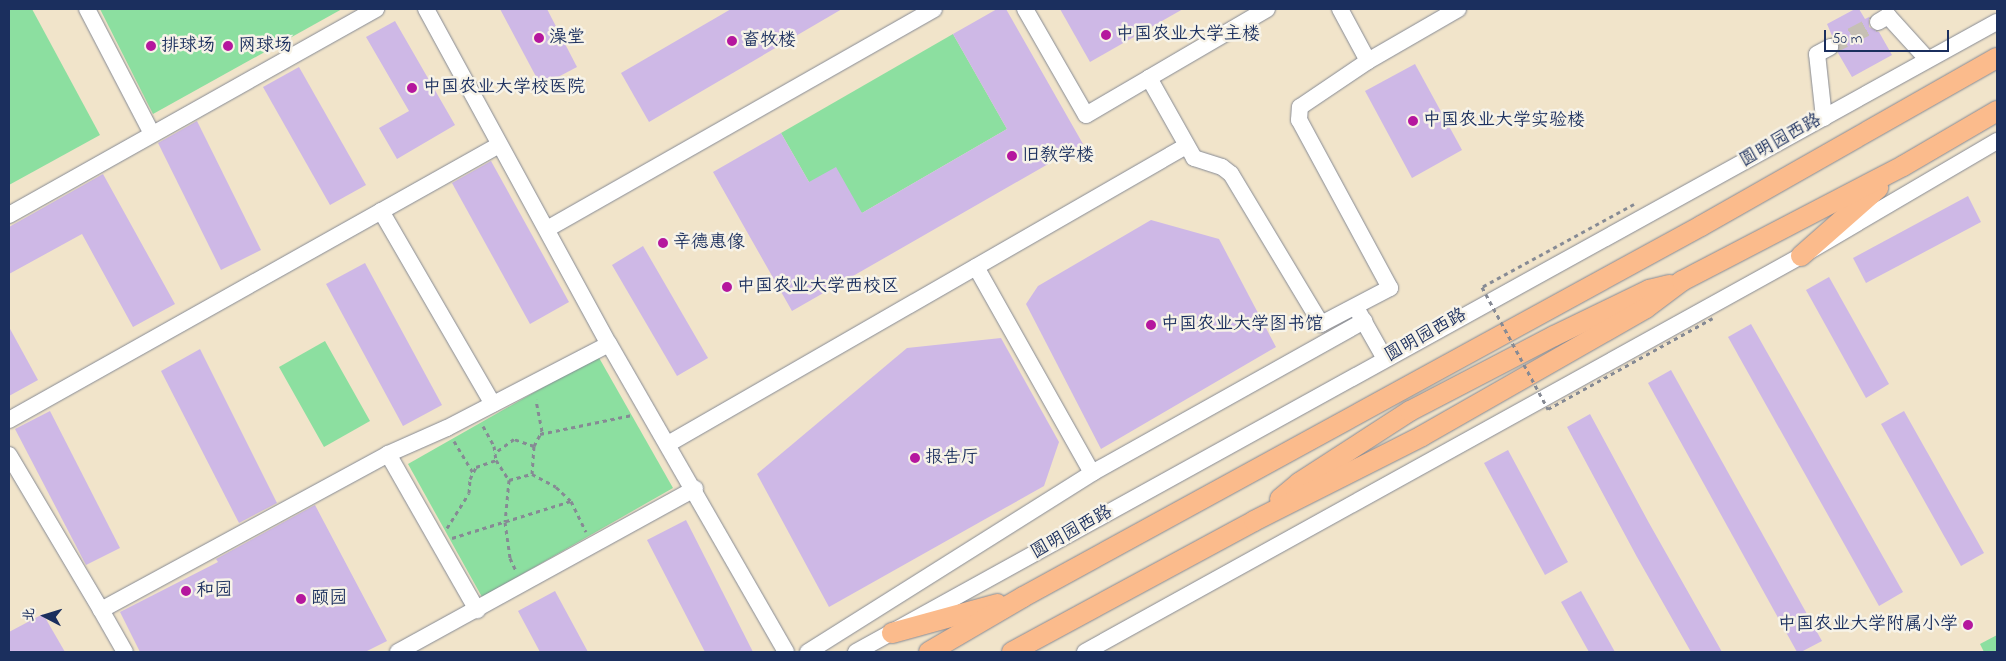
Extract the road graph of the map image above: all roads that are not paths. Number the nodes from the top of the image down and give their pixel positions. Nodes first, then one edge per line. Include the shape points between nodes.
1 (87, 9) edge
2 (376, 9) edge
3 (426, 9) edge
4 (934, 9) edge
5 (1025, 9) edge
6 (1267, 9) edge
7 (1340, 9) edge
8 (1458, 9) edge
9 (911, 15) edge
10 (1878, 22) tunnel mouth
11 (1997, 22) edge
12 (1830, 47) tunnel mouth
13 (1997, 58) edge
14 (1928, 60) junction
15 (1368, 61) junction
16 (1149, 78) junction
17 (1997, 111) edge
18 (1824, 118) junction
19 (152, 134) junction
20 (1997, 141) edge
21 (499, 144) junction
22 (1186, 146) junction
23 (1903, 166) junction
24 (381, 211) junction
25 (9, 215) edge
26 (547, 229) junction
27 (1801, 256) junction
28 (976, 267) junction
29 (1682, 281) junction
30 (1355, 306) junction
31 (1364, 322) junction
32 (609, 344) junction
33 (1385, 359) junction
34 (494, 404) junction
35 (9, 420) edge
36 (668, 444) junction
37 (388, 454) junction
38 (9, 455) edge
39 (1092, 472) junction
40 (695, 489) junction
41 (1254, 521) junction
42 (1023, 598) junction
43 (101, 610) junction
44 (477, 610) junction
45 (892, 633) junction
46 (125, 652) edge
47 (398, 652) edge
48 (786, 652) edge
49 (808, 652) edge
50 (856, 652) edge
51 (929, 652) edge
52 (1012, 652) edge
53 (1085, 652) edge

1 - 19 street
2 - 19 street
3 - 21 street
4 - 9 street
5 - 16 street via 1086,115
6 - 16 street
7 - 15 street
8 - 15 street
9 - 26 street
10 - 14 street via 1888,16
11 - 14 street, 圆明园西路
12 - 18 street via 1817,54
13 - 42 main road, 圆明园西路 via 1701,226
14 - 18 street, 圆明园西路
15 - 30 street via 1300,107 1299,120 1390,288
16 - 22 street
17 - 23 main road
18 - 33 street, 圆明园西路
19 - 25 street
20 - 27 street
21 - 24 street
21 - 26 street
22 - 28 street
22 - 30 street via 1194,158 1222,167 1231,174 1321,324
23 - 27 main road
23 - 29 main road
24 - 34 street
24 - 35 street
26 - 32 street
27 - 53 street
28 - 36 street
28 - 39 street
29 - 41 main road via 1646,308 1422,436
29 - 41 main road via 1649,290 1410,411 1299,483
30 - 31 street
31 - 33 street
31 - 39 street
32 - 34 street
32 - 36 street
33 - 45 street, 圆明园西路
34 - 37 street
36 - 40 street
37 - 43 street
37 - 44 street
38 - 43 street
39 - 49 street
40 - 44 street
40 - 48 street
41 - 52 main road
42 - 45 main road
42 - 51 main road, 圆明园西路
43 - 46 street
44 - 47 street
45 - 50 street, 圆明园西路

